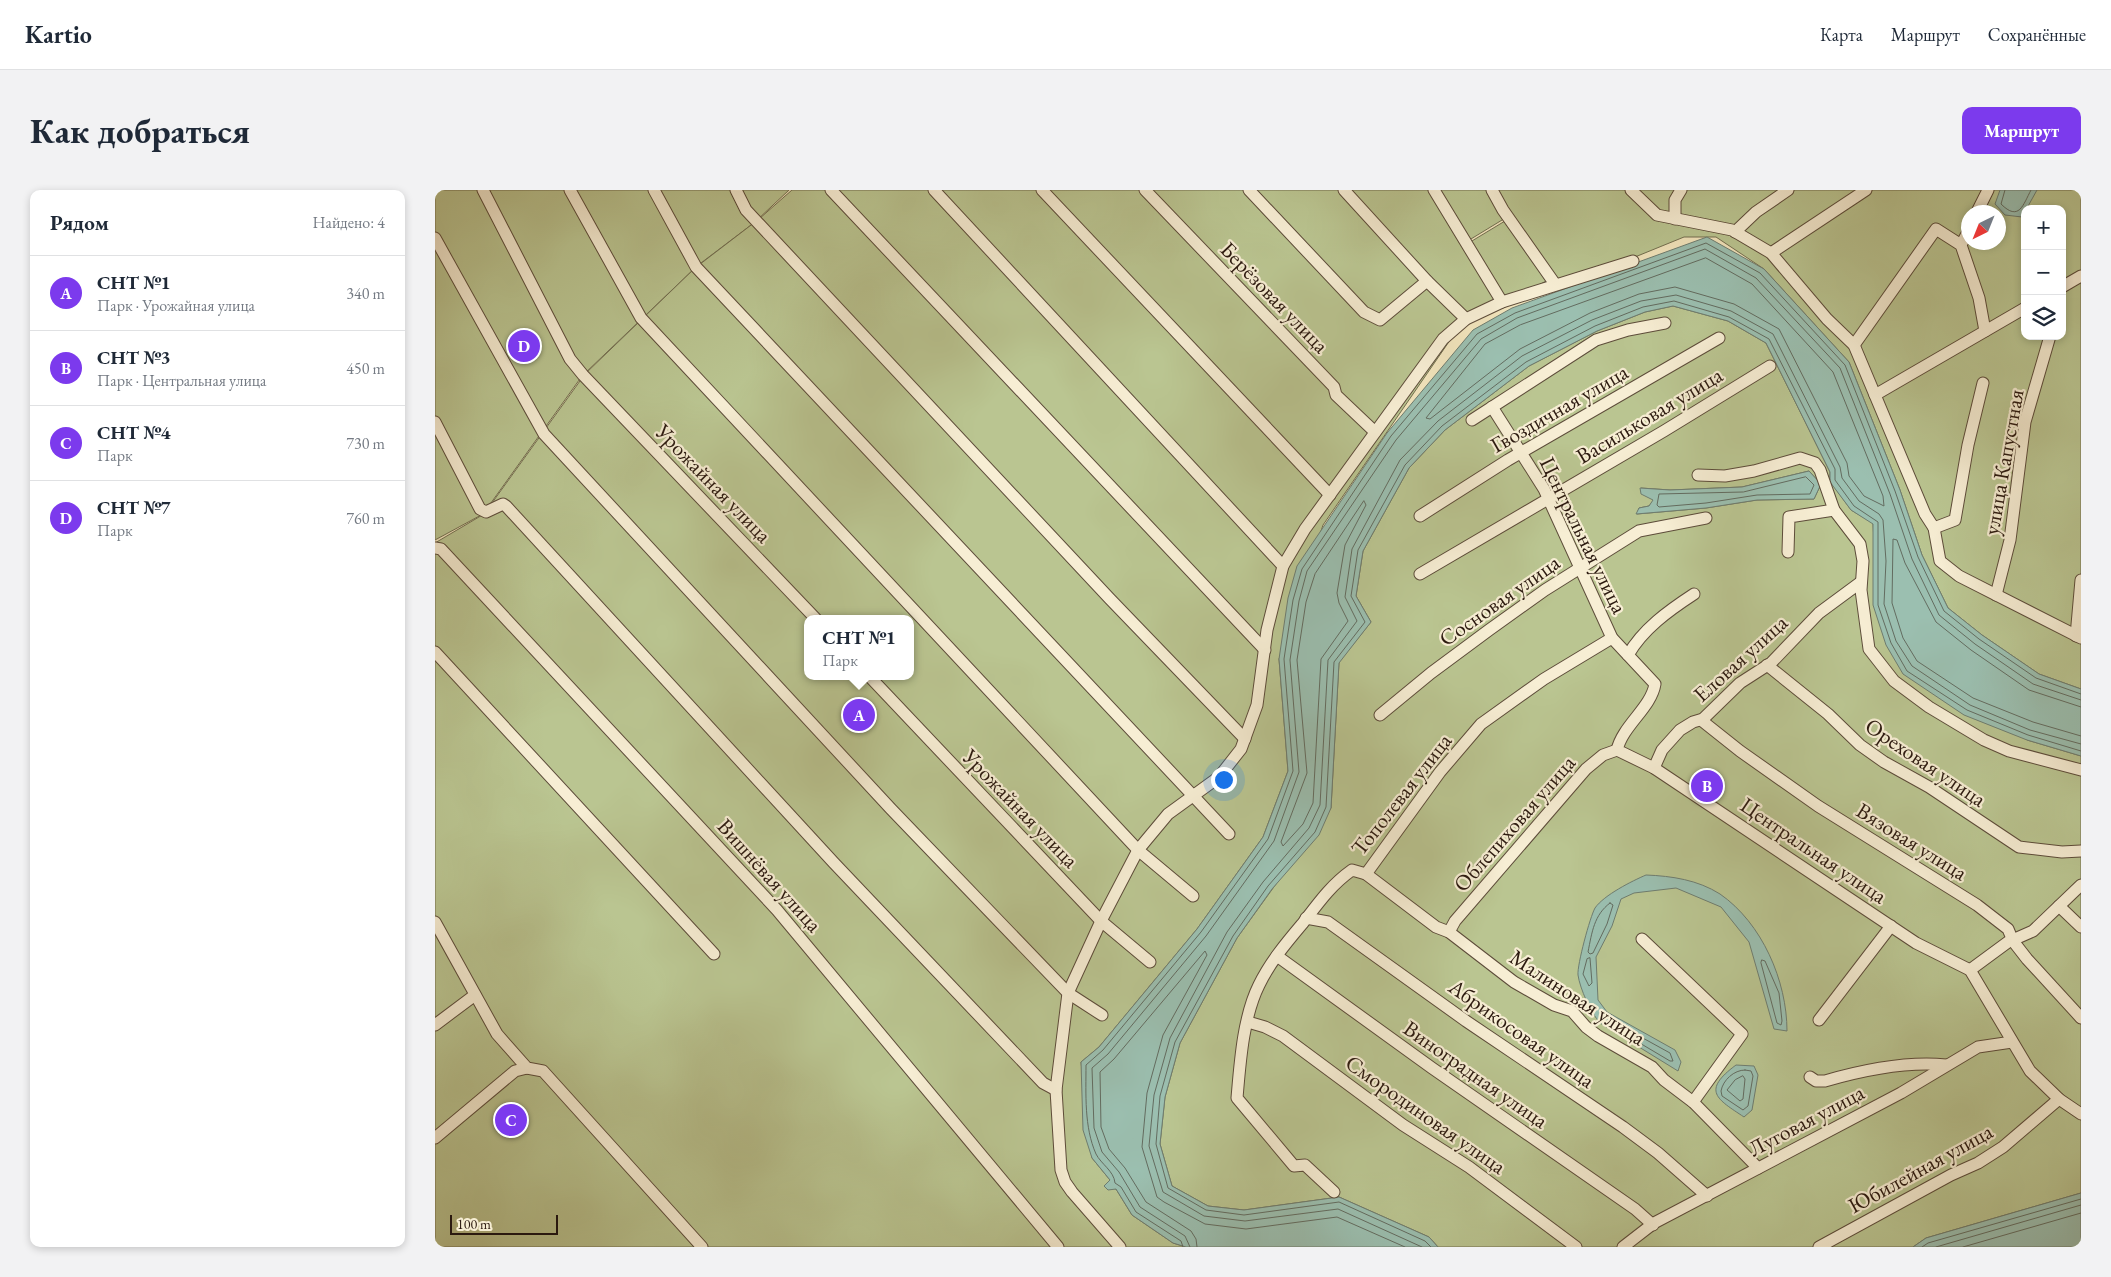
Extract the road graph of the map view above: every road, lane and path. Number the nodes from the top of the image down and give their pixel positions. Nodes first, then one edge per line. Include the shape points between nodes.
1 (483, 190) edge
2 (570, 190) edge
3 (654, 190) edge
4 (736, 190) edge
5 (831, 190) edge
6 (934, 190) edge
7 (1042, 190) edge
8 (1145, 190) edge
9 (1249, 190) edge
10 (1344, 190) edge
11 (1433, 190) edge
12 (1493, 190) edge
13 (1631, 190) edge
14 (1681, 190) edge
15 (1788, 190) edge
16 (1866, 190) edge
17 (1988, 190) edge
18 (1980, 205) edge
19 (1675, 219) junction
20 (1735, 232) junction
21 (435, 238) edge
22 (1961, 245) edge
23 (1963, 250) edge
24 (1771, 253) junction
25 (1633, 261) dead end
26 (2081, 276) edge
27 (1427, 281) junction
28 (1555, 284) junction
29 (2066, 285) edge
30 (1502, 302) junction
31 (2021, 310) edge
32 (1466, 319) junction
33 (1665, 323) dead end
34 (1985, 330) junction
35 (1719, 338) dead end
36 (2049, 340) edge
37 (1854, 345) junction
38 (1770, 366) dead end
39 (1983, 383) dead end
40 (1875, 395) junction
41 (1492, 406) junction
42 (1472, 420) dead end
43 (435, 422) edge
44 (1375, 432) junction
45 (1521, 452) junction
46 (1698, 475) dead end
47 (1330, 495) junction
48 (1548, 498) junction
49 (1834, 510) junction
50 (1420, 516) dead end
51 (1706, 518) dead end
52 (1934, 528) junction
53 (435, 548) edge
54 (1788, 552) dead end
55 (1283, 566) junction
56 (1579, 568) junction
57 (1420, 574) dead end
58 (2081, 580) edge
59 (1861, 582) junction
60 (1694, 594) dead end
61 (1996, 595) junction
62 (812, 615) edge
63 (2079, 637) edge
64 (1612, 638) junction
65 (1265, 650) junction
66 (435, 652) edge
67 (1629, 656) junction
68 (1767, 664) junction
69 (873, 680) edge
70 (1380, 715) dead end
71 (1701, 720) junction
72 (1245, 739) junction
73 (1617, 750) junction
74 (1654, 768) junction
75 (2081, 770) edge
76 (1192, 796) junction
77 (1229, 834) dead end
78 (1138, 850) junction
79 (2081, 851) edge
80 (1366, 874) junction
81 (2081, 885) edge
82 (1193, 896) dead end
83 (2059, 906) junction
84 (1306, 918) junction
85 (1101, 921) junction
86 (435, 922) edge
87 (1891, 926) junction
88 (2081, 927) edge
89 (1449, 932) junction
90 (1642, 939) dead end
91 (2013, 940) junction
92 (714, 954) dead end
93 (1277, 956) junction
94 (1150, 962) dead end
95 (1970, 970) junction
96 (1067, 993) junction
97 (475, 996) junction
98 (1102, 1015) dead end
99 (2081, 1018) edge
100 (1819, 1020) dead end
101 (1248, 1022) junction
102 (435, 1025) edge
103 (2012, 1042) junction
104 (1946, 1065) junction
105 (527, 1068) junction
106 (1810, 1077) dead end
107 (1056, 1090) junction
108 (2059, 1099) junction
109 (1693, 1102) junction
110 (2081, 1114) edge
111 (435, 1138) edge
112 (1758, 1168) junction
113 (1334, 1192) dead end
114 (1707, 1196) junction
115 (1653, 1225) junction
116 (702, 1247) edge
117 (1058, 1247) edge
118 (1120, 1247) edge
119 (1576, 1247) edge
120 (1623, 1247) edge
121 (1819, 1247) edge

1 - 62 street, Урожайная улица via 570,358 583,375
2 - 78 street via 641,318
3 - 76 street via 695,266
4 - 72 street via 746,210
5 - 65 street
6 - 55 street
7 - 47 street
8 - 44 street, Берёзовая улица via 1334,387 1336,395
9 - 27 street via 1365,312 1380,320
10 - 27 street
11 - 30 street
12 - 28 street via 1503,210
13 - 19 street via 1657,215
14 - 19 street via 1675,200
15 - 20 street
16 - 24 street
17 - 18 street
19 - 20 street
20 - 24 street
21 - 96 street via 544,434 891,809
22 - 37 street via 1936,229
23 - 34 street via 1979,298
24 - 37 street via 1827,319
25 - 28 street
26 - 29 street
27 - 32 street
28 - 30 street
30 - 32 street
31 - 34 street
32 - 44 street via 1443,339
33 - 41 street via 1596,340
34 - 40 street
35 - 45 street, Гвоздичная улица
36 - 61 street, улица Капустная via 2025,422 2010,540
37 - 40 street
38 - 48 street, Васильковая улица
39 - 52 street via 1955,520
40 - 52 street via 1925,514
41 - 42 street
41 - 45 street, Центральная улица
43 - 107 street via 480,509 486,512 503,504 507,506 834,863 1043,1083
44 - 47 street
45 - 48 street, Центральная улица
45 - 50 street, Гвоздичная улица
46 - 49 street via 1754,472 1800,458 1815,463 1820,470
47 - 55 street
48 - 56 street, Центральная улица
48 - 57 street, Васильковая улица
49 - 54 street via 1789,517
49 - 59 street via 1860,544 1863,561
51 - 56 street, Сосновая улица via 1639,530
52 - 61 street via 1940,561 1959,576
53 - 117 street, Вишнёвая улица via 441,549 777,910
55 - 65 street
56 - 64 street, Центральная улица
56 - 70 street, Сосновая улица via 1489,630
58 - 63 street
59 - 68 street, Еловая улица via 1819,613
59 - 75 street via 1869,649 1894,681 1929,707 1984,740 2009,751
60 - 67 street via 1652,625
61 - 63 street
64 - 67 street, Центральная улица
64 - 80 street, Тополевая улица via 1544,679 1481,724 1440,772
65 - 72 street via 1257,705
66 - 92 street
67 - 73 street, Центральная улица via 1655,684 1653,693 1628,726
68 - 71 street, Еловая улица via 1740,683
68 - 79 street, Ореховая улица via 1866,749 2019,847
69 - 85 street, Урожайная улица
71 - 74 street, Еловая улица via 1680,730 1669,741
71 - 91 street, Вязовая улица via 1818,806 1977,905 2009,929
72 - 76 street via 1219,777
73 - 74 street, Центральная улица
73 - 89 street, Облепиховая улица via 1603,755 1586,769
74 - 87 street, Центральная улица
76 - 77 street
76 - 78 street via 1168,814
78 - 82 street
78 - 85 street
80 - 84 street, Тополевая улица via 1352,870 1332,884
80 - 89 street, Малиновая улица via 1436,927
81 - 83 street
83 - 88 street
83 - 91 street via 2033,931
84 - 93 street, Тополевая улица
84 - 114 street, Абрикосовая улица via 1328,922 1623,1127
85 - 94 street, Урожайная улица
85 - 96 street
86 - 97 street
87 - 95 street, Центральная улица
87 - 100 street
89 - 109 street, Малиновая улица via 1520,986 1571,1011 1585,1027 1651,1067
90 - 109 street via 1742,1034
91 - 95 street
91 - 99 street, Вязовая улица
93 - 101 street, Тополевая улица via 1258,986
93 - 115 street, Виноградная улица via 1620,1198
95 - 103 street
96 - 98 street
96 - 107 street
97 - 102 street
97 - 105 street via 497,1034
101 - 113 street, Тополевая улица via 1239,1066 1237,1098 1293,1166 1305,1165
101 - 119 street, Смородиновая улица via 1283,1036
103 - 104 street, Луговая улица via 1978,1047
103 - 108 street via 2030,1071
104 - 106 street via 1890,1067 1816,1081
104 - 112 street, Луговая улица via 1901,1093
105 - 111 street via 515,1071
105 - 116 street via 543,1072
107 - 118 street via 1061,1170 1065,1182
108 - 110 street
108 - 121 street, Юбилейная улица via 1979,1163 1943,1179
109 - 112 street, Малиновая улица
112 - 114 street, Луговая улица
114 - 115 street, Луговая улица
115 - 120 street, Луговая улица

